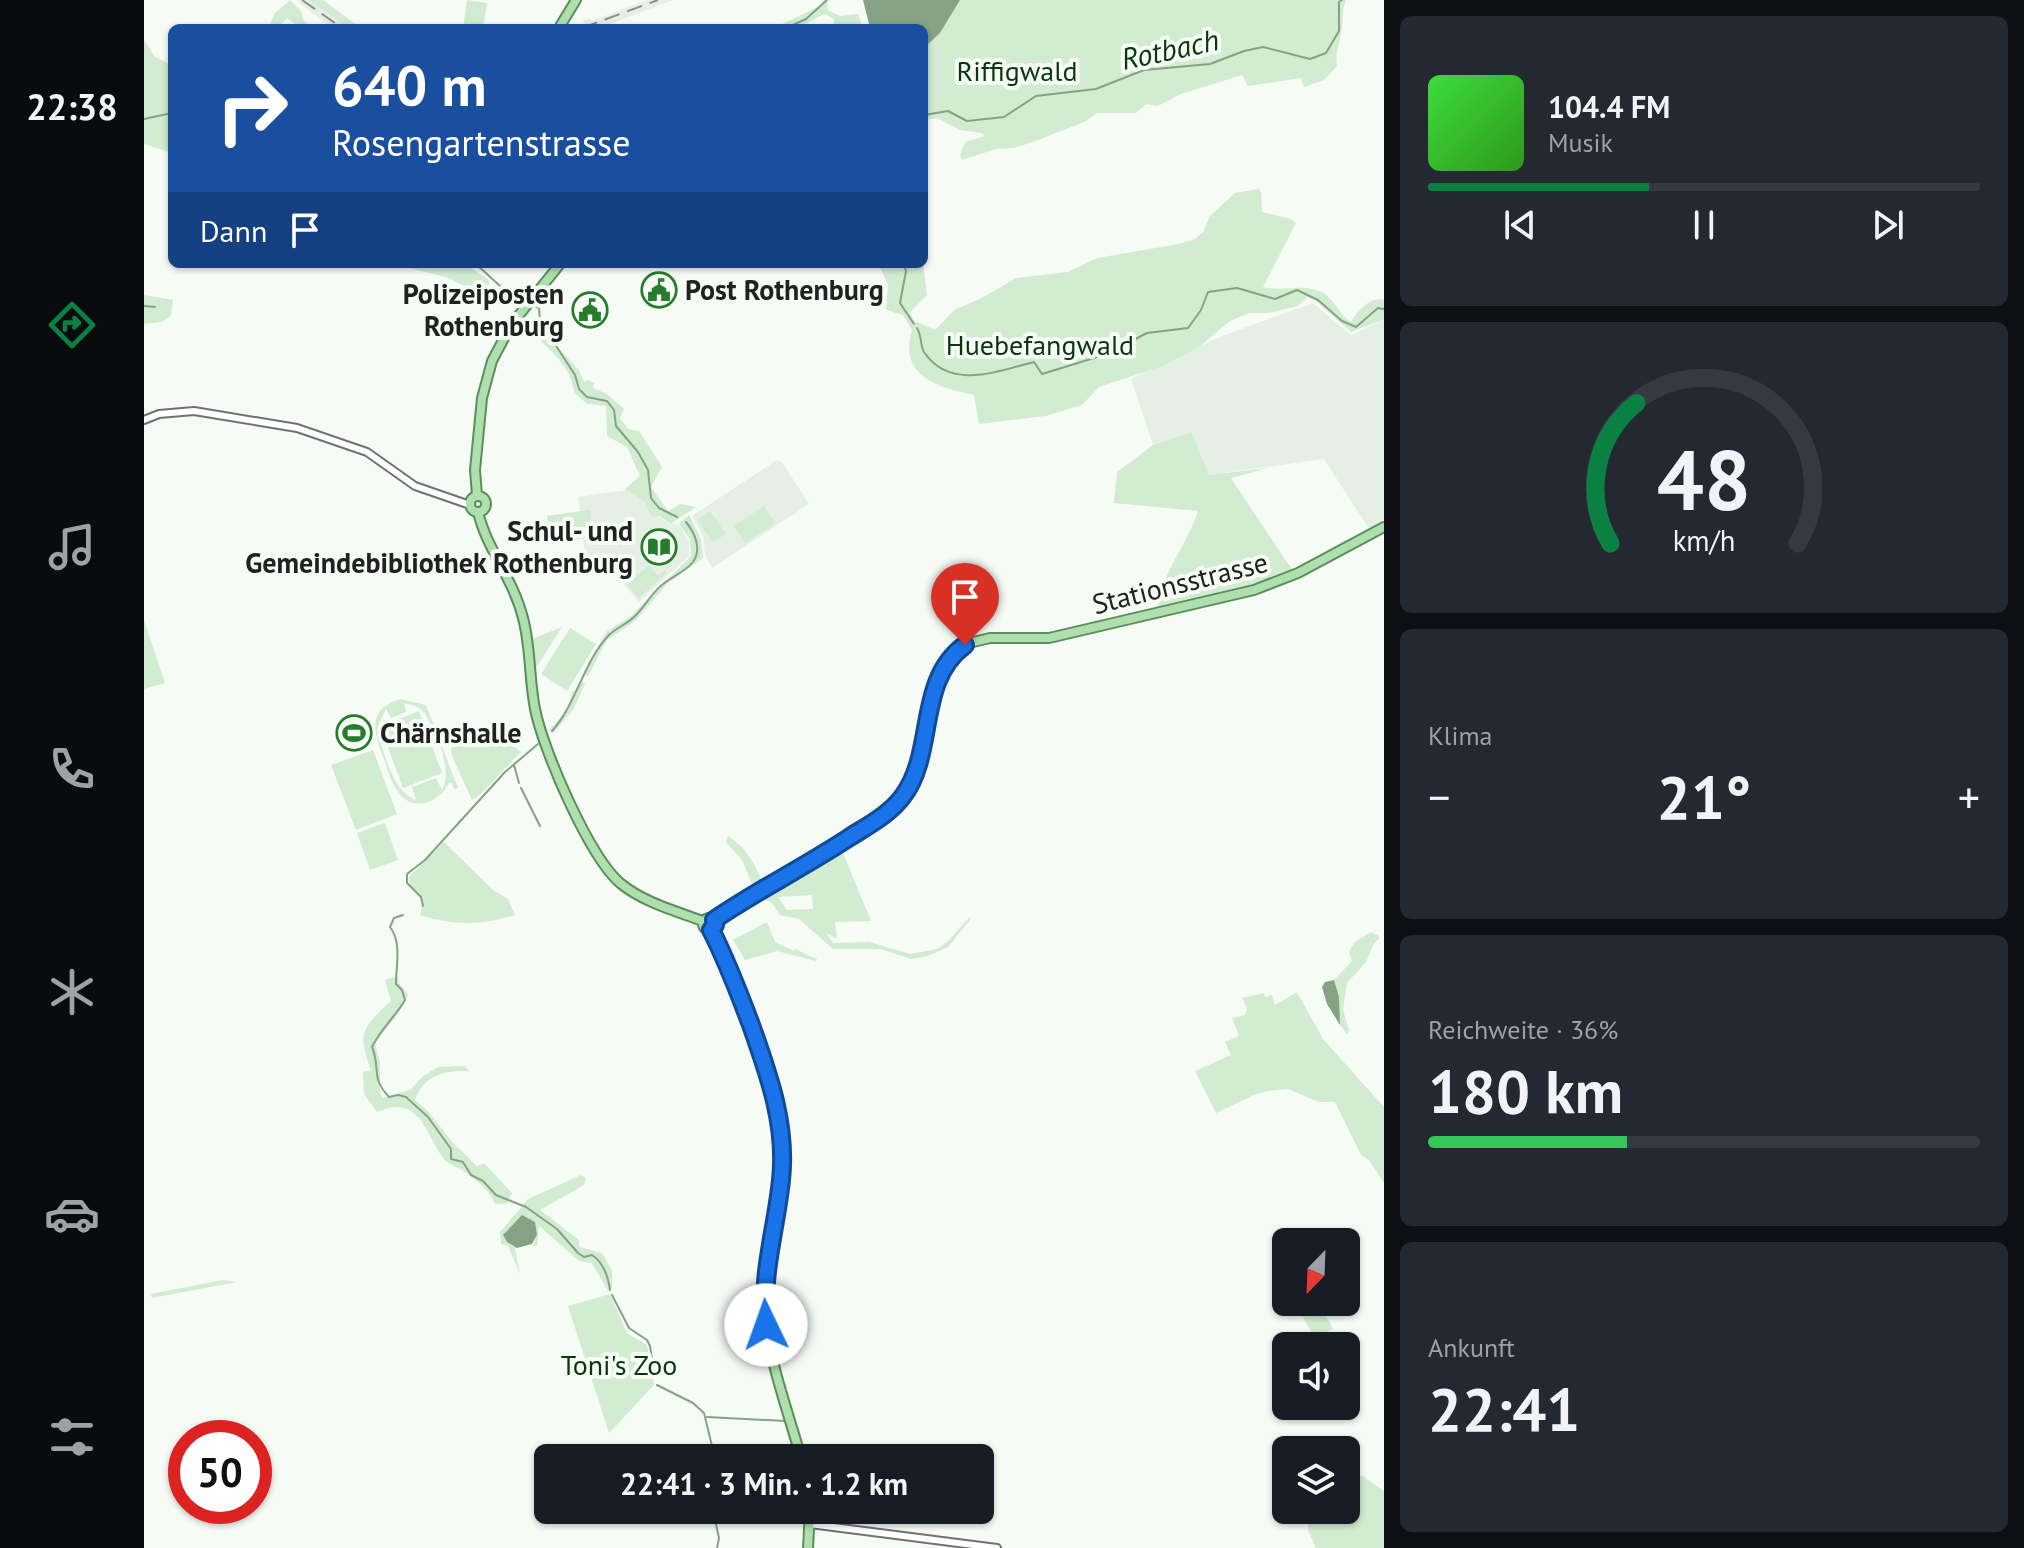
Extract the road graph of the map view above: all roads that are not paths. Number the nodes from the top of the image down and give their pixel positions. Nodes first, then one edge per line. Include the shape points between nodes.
1 (576, 0) edge
2 (561, 24) edge
3 (557, 268) edge
4 (144, 420) edge
5 (477, 495) junction
6 (470, 505) junction
7 (478, 512) junction
8 (1384, 527) edge
9 (712, 925) junction
10 (797, 1444) edge
11 (810, 1524) joint
12 (808, 1548) edge
13 (997, 1548) edge

1 - 2 main road
3 - 5 main road via 516,317 484,384
4 - 6 street via 194,411 297,428 367,452 419,488
5 - 6 main road
5 - 7 main road via 487,503
6 - 7 main road
7 - 9 main road via 519,603 542,737 595,852 633,892 703,921 705,929
8 - 9 main road, Stationsstrasse via 1254,590 1049,638 976,640 958,650 943,670 929,710 916,772 896,804
9 - 10 main road via 778,1110 781,1179 764,1297 768,1335
11 - 12 main road
11 - 13 street

